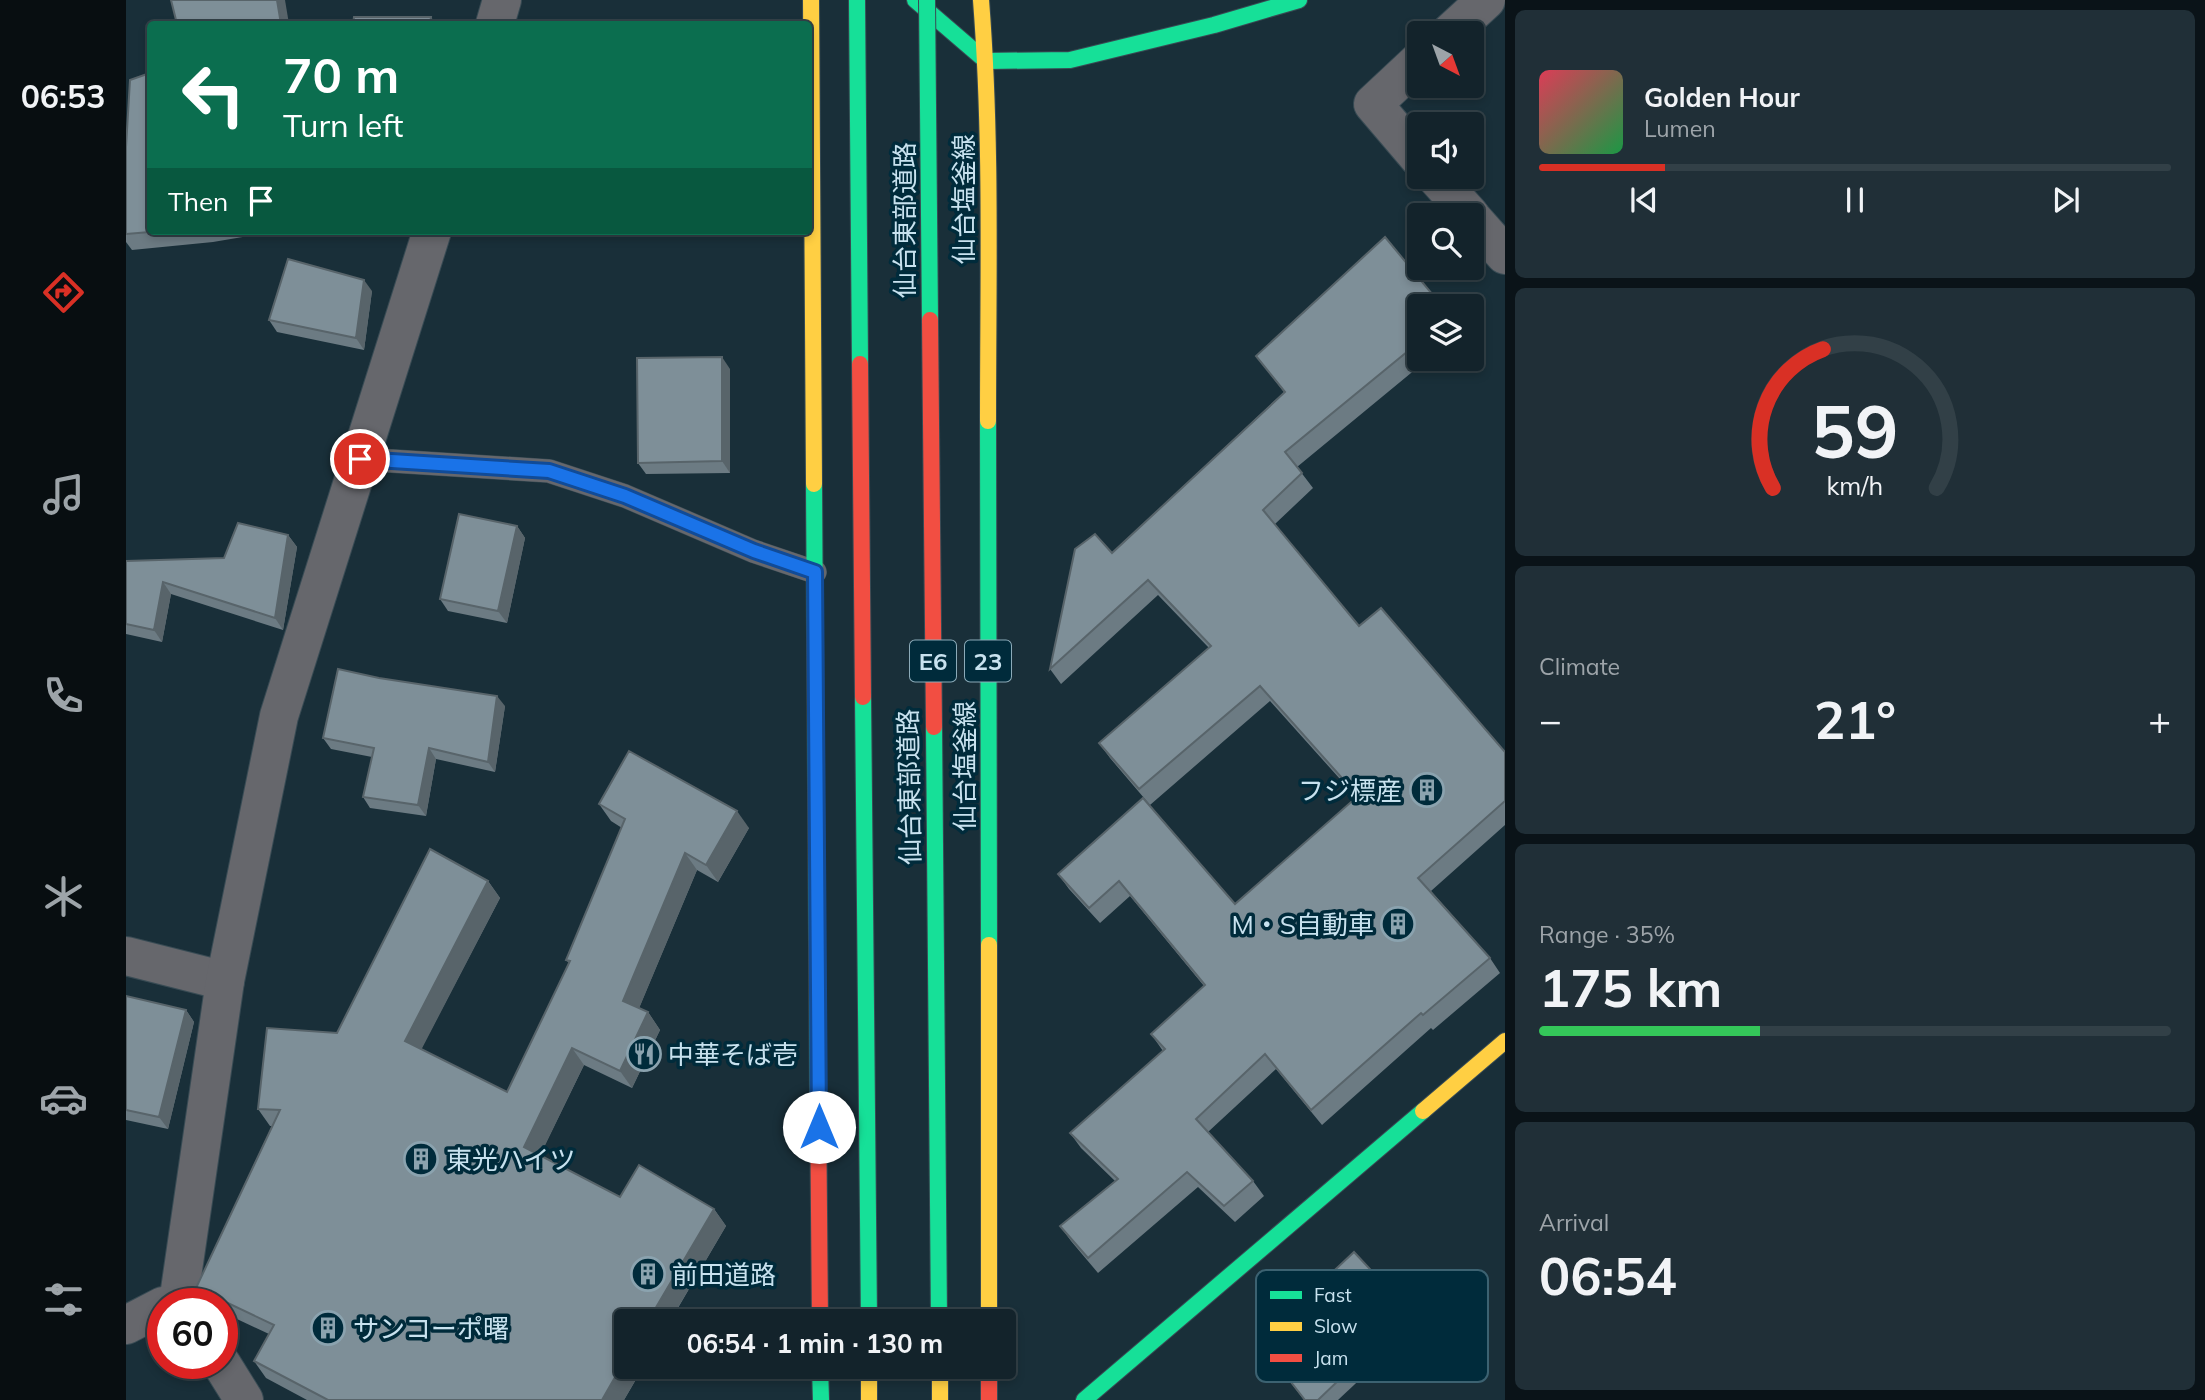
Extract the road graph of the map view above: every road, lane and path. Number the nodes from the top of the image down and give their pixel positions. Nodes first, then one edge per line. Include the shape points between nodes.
1 (502, 0) edge
2 (811, 0) edge
3 (857, 0) edge
4 (915, 0) edge
5 (927, 0) edge
6 (981, 0) edge
7 (1299, 0) edge
8 (1486, 0) edge
9 (496, 21) edge
10 (811, 21) edge
11 (1463, 21) edge
12 (986, 61) junction
13 (1407, 72) edge
14 (812, 143) edge
15 (1407, 144) edge
16 (1447, 189) edge
17 (1459, 203) edge
18 (1484, 231) edge
19 (431, 235) edge
20 (1505, 255) edge
21 (360, 459) junction
22 (815, 572) junction
23 (126, 956) edge
24 (225, 981) junction
25 (1505, 1041) edge
26 (175, 1288) edge
27 (820, 1309) edge
28 (869, 1309) edge
29 (939, 1309) edge
30 (989, 1309) edge
31 (147, 1315) edge
32 (126, 1325) edge
33 (230, 1379) edge
34 (820, 1379) edge
35 (869, 1379) edge
36 (940, 1379) edge
37 (989, 1379) edge
38 (244, 1400) edge
39 (821, 1400) edge
40 (869, 1400) edge
41 (940, 1400) edge
42 (989, 1400) edge
43 (1084, 1400) edge

1 - 9 street
2 - 10 main road
3 - 28 main road, 仙台東部道路
4 - 12 main road
5 - 29 main road, 仙台東部道路 / E6, bridge
6 - 12 main road, 仙台塩釜線 / 23
7 - 12 main road via 1070,60
8 - 11 street
12 - 30 main road, 仙台塩釜線 / 23
13 - 15 street via 1373,104
14 - 22 main road
16 - 17 street
18 - 20 street
19 - 21 street
21 - 22 lane via 549,471 625,496
21 - 24 street via 279,716
22 - 27 main road
23 - 24 street
24 - 26 street
25 - 43 main road
31 - 32 street
33 - 38 street
34 - 39 main road
35 - 40 main road
36 - 41 main road
37 - 42 main road

